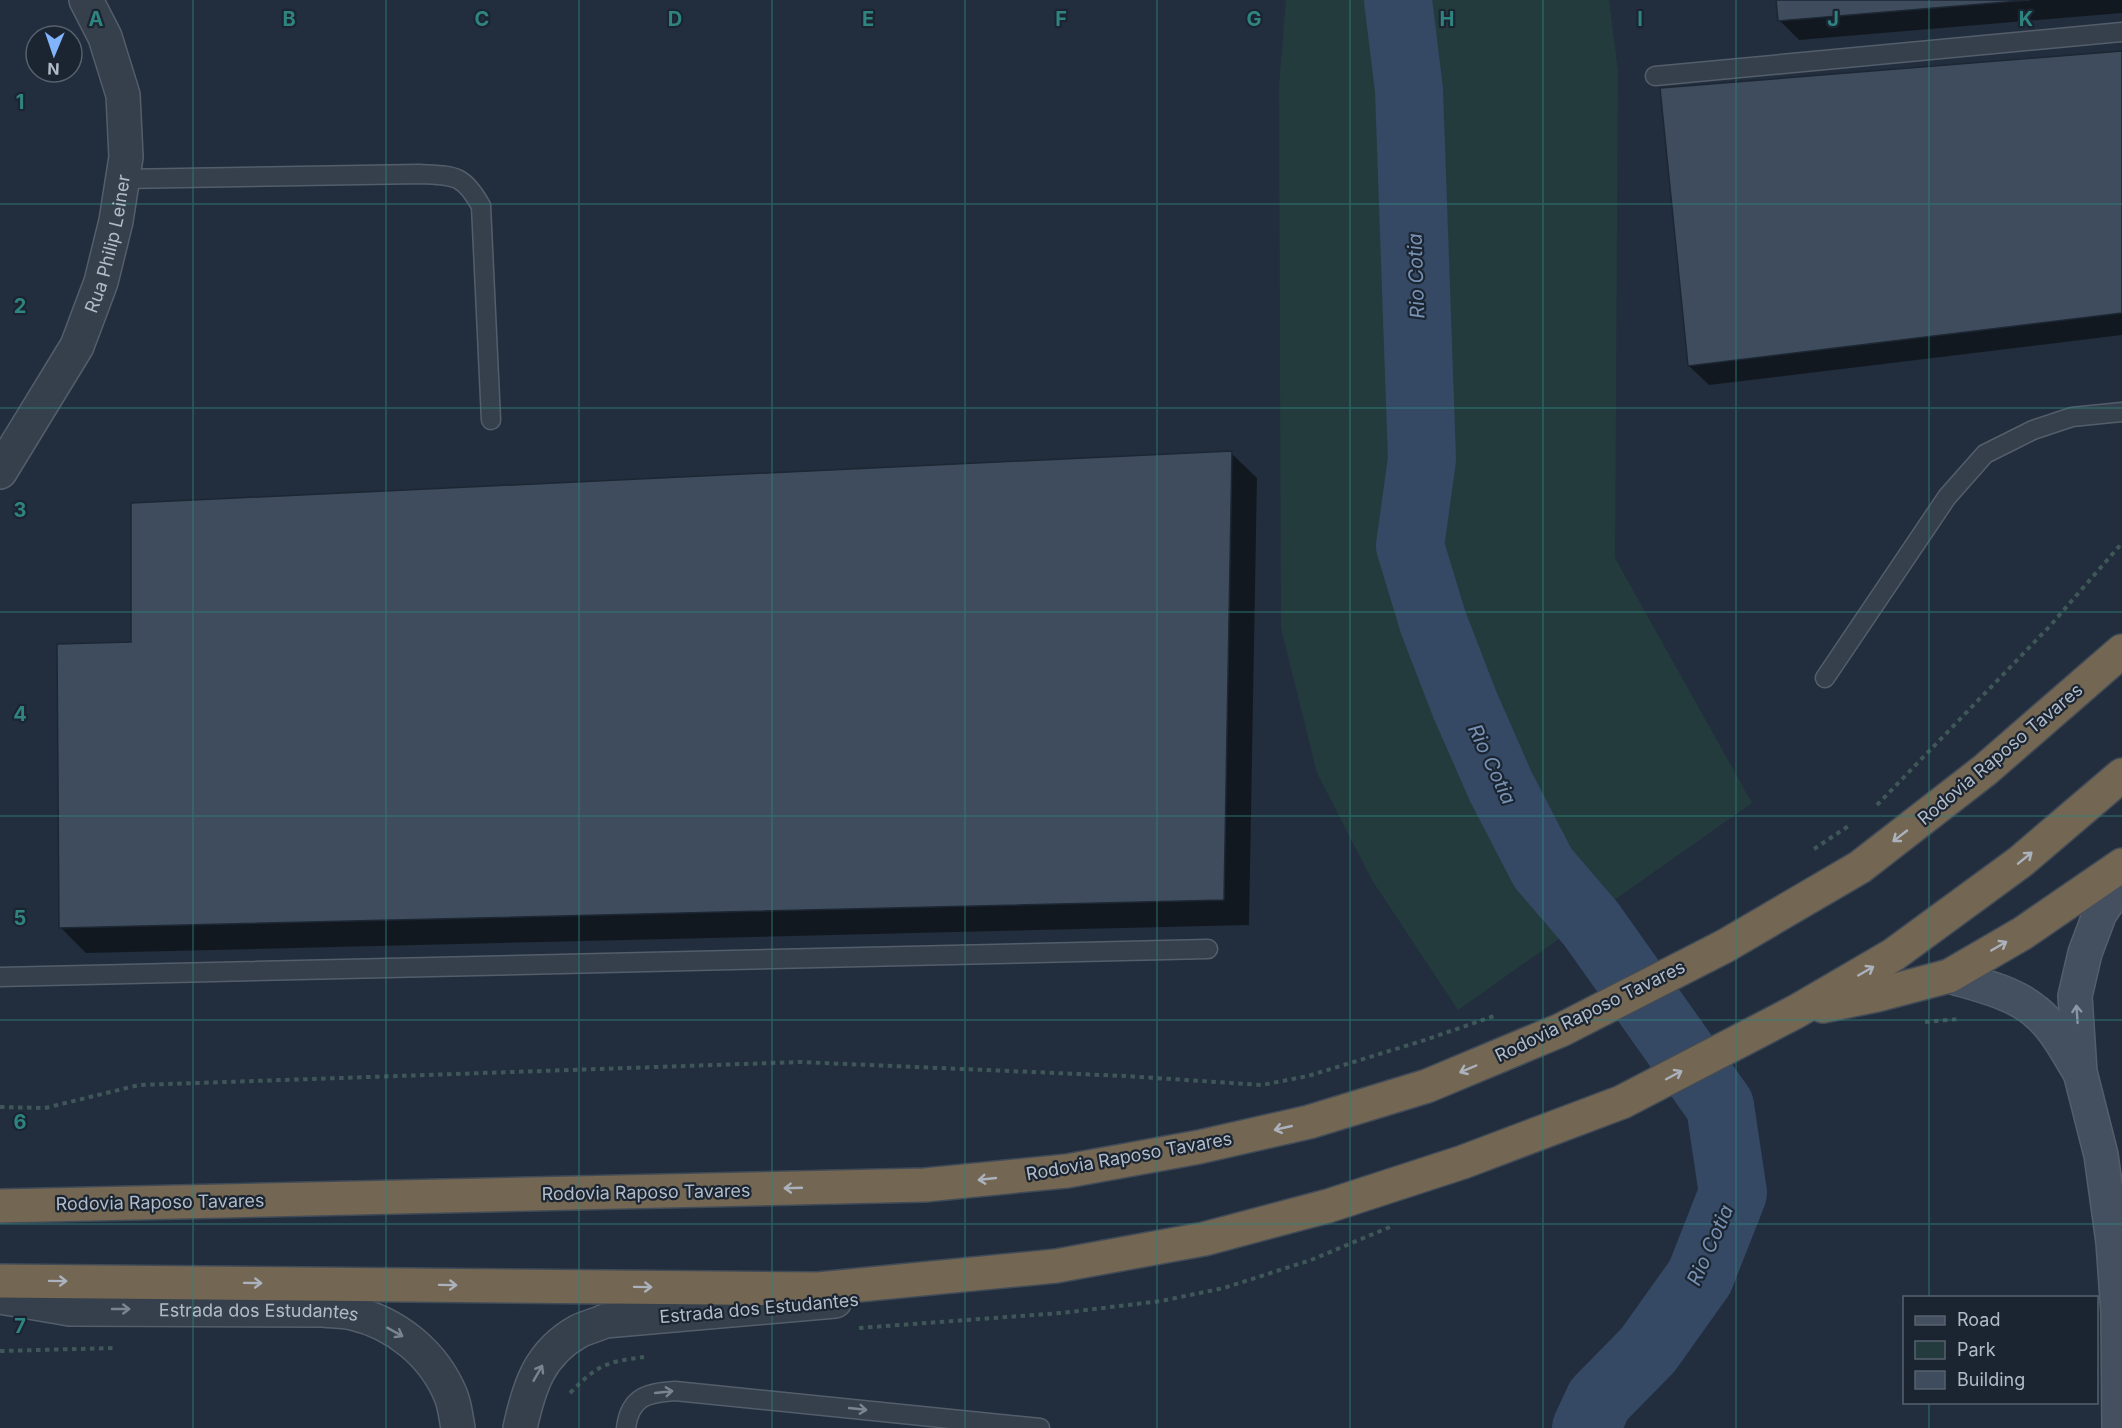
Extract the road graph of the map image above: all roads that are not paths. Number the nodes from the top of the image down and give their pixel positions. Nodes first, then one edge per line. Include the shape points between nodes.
1 (86, 0) edge
2 (2122, 32) edge
3 (1655, 76) dead end
4 (122, 179) junction
5 (2122, 412) edge
6 (491, 420) dead end
7 (0, 471) edge
8 (2120, 651) edge
9 (1825, 678) dead end
10 (2122, 775) edge
11 (2122, 864) edge
12 (2122, 882) edge
13 (1208, 949) dead end
14 (1949, 976) junction
15 (0, 977) edge
16 (1797, 1011) junction
17 (2080, 1072) junction
18 (0, 1206) edge
19 (1056, 1266) junction
20 (0, 1281) edge
21 (0, 1297) edge
22 (458, 1428) edge
23 (520, 1428) edge
24 (626, 1428) edge
25 (1040, 1428) edge
26 (2119, 1428) edge

1 - 4 street, Rua Philip Leiner via 105,37 123,95 126,157
2 - 3 lane
4 - 6 lane via 420,174 452,176 471,188 481,206
4 - 7 street, Rua Philip Leiner via 101,282 77,346
5 - 9 lane via 2072,417 2033,430 1985,454 1947,497
8 -> 18 highway, Rodovia Raposo Tavares via 1985,770 1860,867 1725,946 1561,1030 1427,1086 1309,1122 1067,1171 926,1185
16 -> 10 highway via 1893,955 2020,862
14 -> 11 highway via 2024,933
17 -> 12 main road via 2076,996 2085,953 2100,913
13 - 15 lane
14 - 16 highway
14 - 17 main road via 2000,991 2035,1010 2057,1035
19 -> 16 highway via 1204,1239 1328,1206 1463,1162 1622,1102
17 - 26 main road via 2101,1155 2113,1242
20 -> 19 highway via 818,1289
23 -> 19 street, Estrada dos Estudantes via 528,1391 538,1370 555,1349 578,1332 605,1321 898,1296
21 -> 22 street, Estrada dos Estudantes via 70,1309 352,1313 376,1321 425,1354 440,1372 452,1398
24 -> 25 lane via 633,1406 648,1394 675,1391

